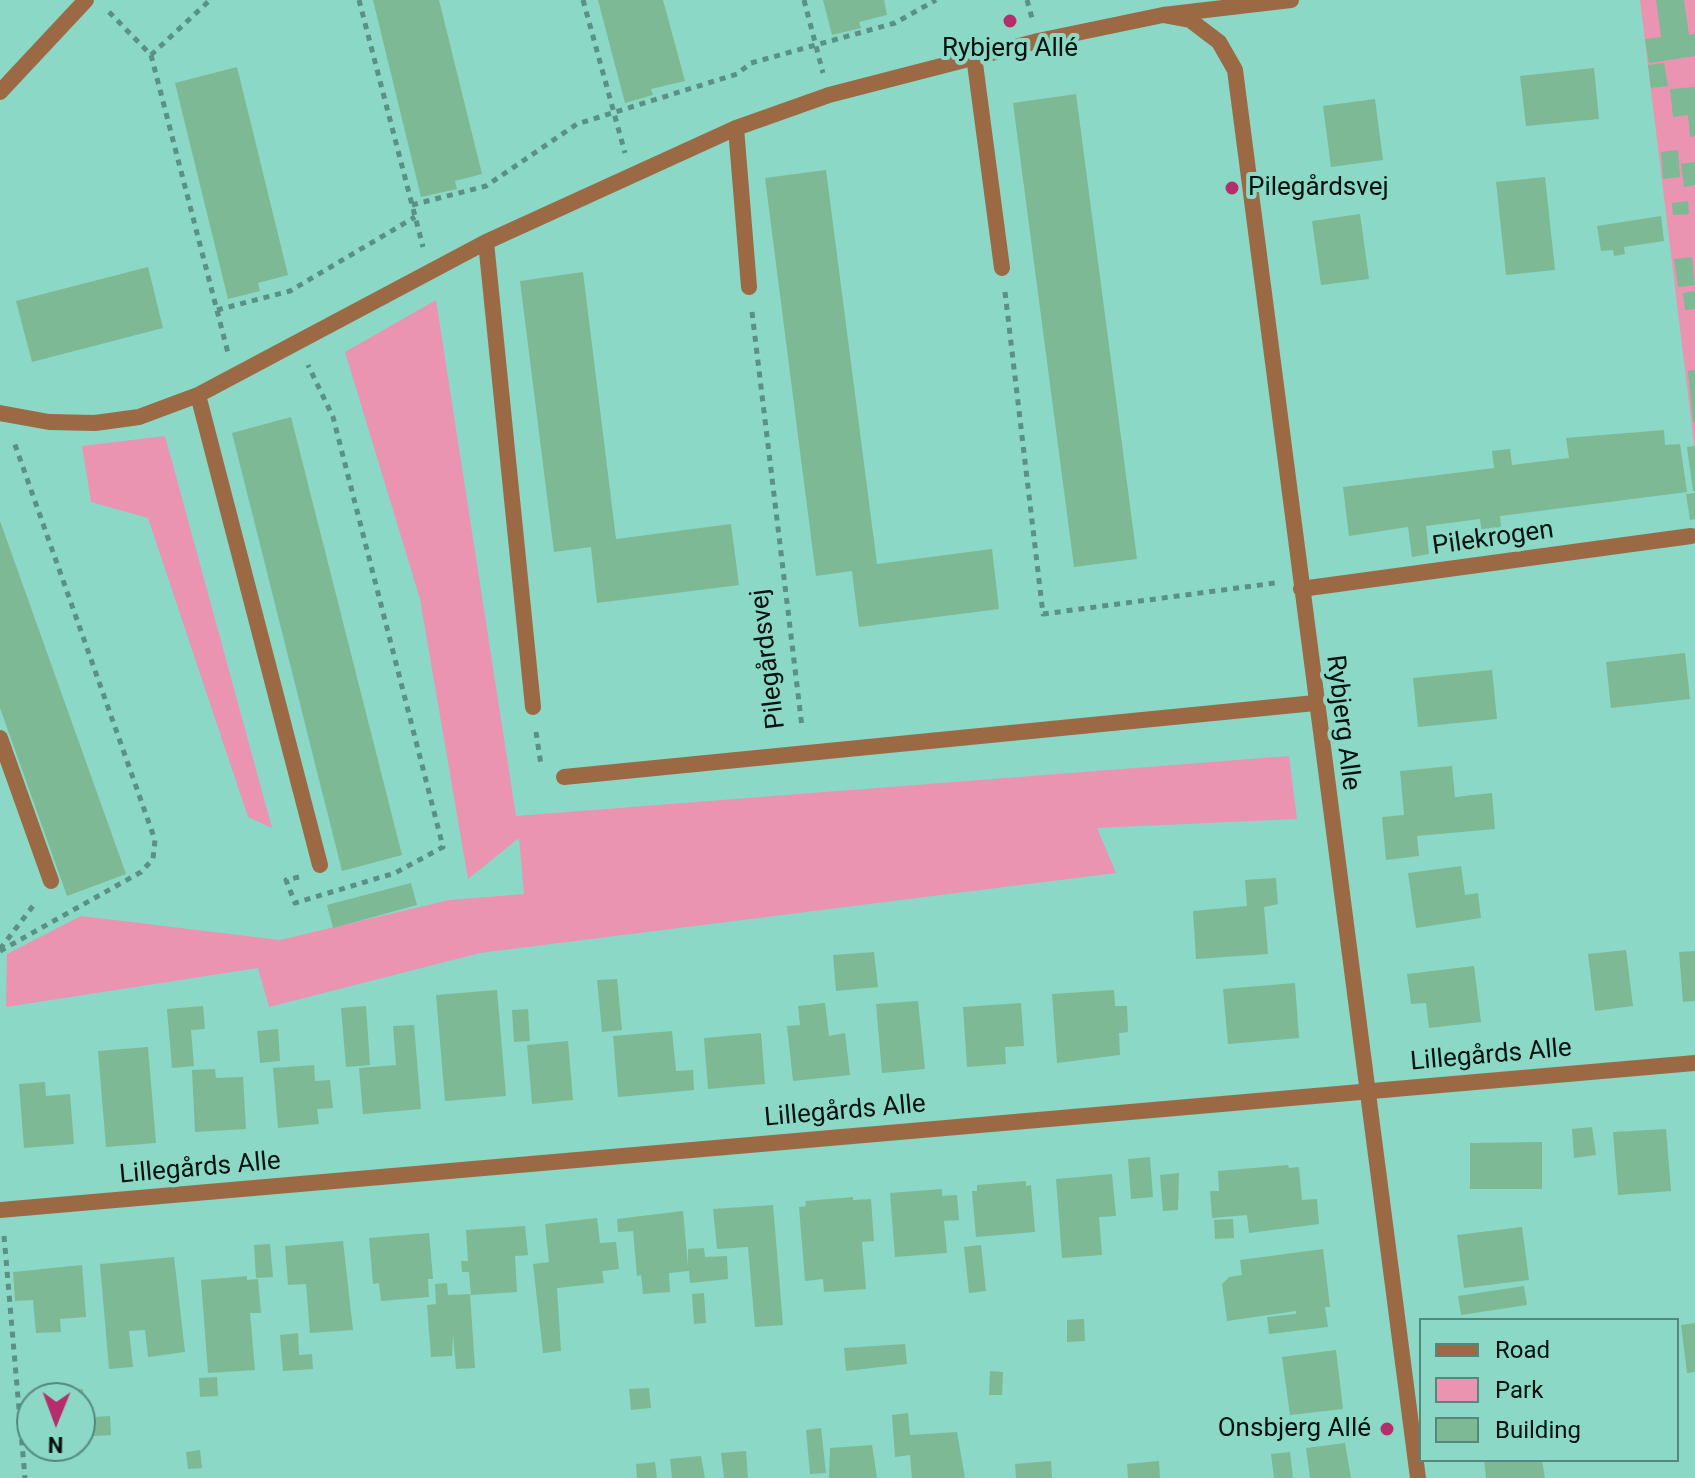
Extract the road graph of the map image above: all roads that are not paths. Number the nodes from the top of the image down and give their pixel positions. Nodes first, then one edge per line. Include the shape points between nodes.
1 (86, 0) edge
2 (1291, 0) edge
3 (1163, 15) junction
4 (974, 56) junction
5 (0, 92) edge
6 (736, 128) junction
7 (486, 242) junction
8 (1002, 268) road end
9 (749, 287) road end
10 (198, 395) junction
11 (2, 414) edge
12 (1691, 536) dead end
13 (1300, 584) junction
14 (1315, 703) junction
15 (533, 707) road end
16 (0, 738) edge
17 (564, 777) road end
18 (320, 865) dead end
19 (51, 881) road end
20 (1695, 1063) edge
21 (1367, 1091) junction
22 (1, 1210) edge
23 (1418, 1478) edge

1 - 5 street
2 - 3 street
3 - 4 street
3 - 13 street, Rybjerg Alle via 1190,20 1219,42 1235,70
4 - 6 street via 829,95
4 - 8 street
6 - 7 street
6 - 9 street
7 - 10 street
7 - 15 street
10 - 11 street via 139,417 95,423
10 - 18 street
12 - 13 street, Pilekrogen
13 - 14 street, Rybjerg Alle
14 - 17 street
14 - 21 street, Rybjerg Alle
16 - 19 street
20 - 21 street, Lillegårds Alle
21 - 22 street, Lillegårds Alle
21 - 23 street, Rybjerg Alle

